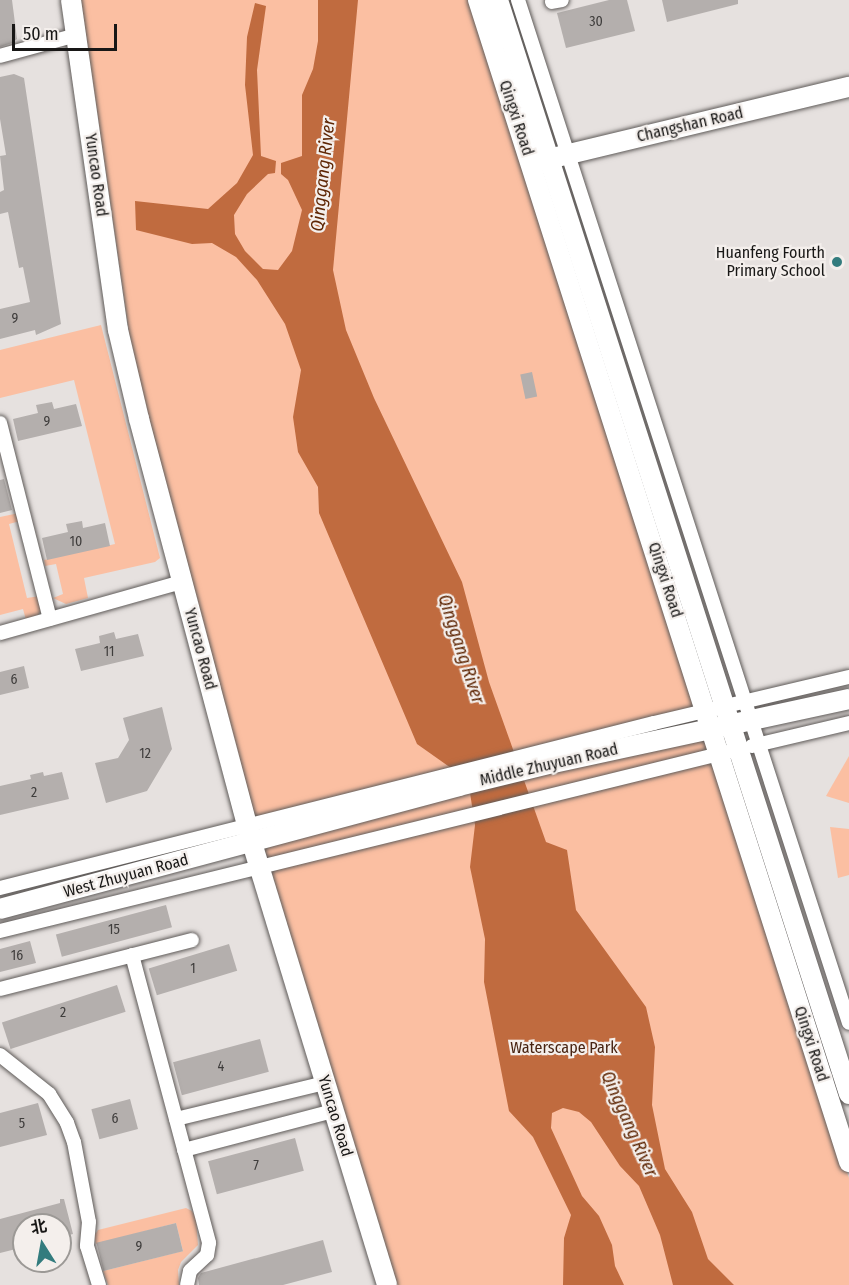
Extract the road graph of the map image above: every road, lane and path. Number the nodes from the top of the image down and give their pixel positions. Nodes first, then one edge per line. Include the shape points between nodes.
1 (71, 0) edge
2 (478, 0) edge
3 (498, 0) edge
4 (518, 0) edge
5 (76, 34) junction
6 (0, 56) edge
7 (849, 87) edge
8 (550, 158) junction
9 (0, 423) edge
10 (182, 582) junction
11 (50, 619) junction
12 (0, 633) edge
13 (849, 678) edge
14 (849, 699) edge
15 (745, 702) junction
16 (716, 709) junction
17 (752, 721) junction
18 (849, 723) edge
19 (722, 728) junction
20 (759, 744) junction
21 (729, 751) junction
22 (250, 834) junction
23 (259, 866) junction
24 (0, 888) edge
25 (0, 909) edge
26 (0, 931) edge
27 (192, 940) dead end
28 (132, 955) junction
29 (0, 989) edge
30 (849, 1023) edge
31 (0, 1054) edge
32 (325, 1083) junction
33 (849, 1094) edge
34 (840, 1103) edge
35 (333, 1111) junction
36 (176, 1119) junction
37 (184, 1150) junction
38 (849, 1162) edge
39 (99, 1285) edge
40 (187, 1285) edge
41 (387, 1285) edge

1 - 5 main road, Yuncao Road
2 - 8 main road, Qingxi Road
3 - 8 main road, Qingxi Road
4 - 8 street
5 - 6 street
5 - 10 main road, Yuncao Road via 118,330
7 - 8 main road, Changshan Road
8 - 15 street
8 - 16 main road, Qingxi Road via 615,393
9 - 11 street
10 - 11 street
10 - 22 main road, Yuncao Road
11 - 12 street
13 - 15 street
14 - 17 main road, Middle Zhuyuan Road
15 - 16 street
15 - 17 street
16 - 19 main road, Qingxi Road
16 - 22 street
17 - 19 main road, Middle Zhuyuan Road
17 - 20 street
18 - 20 street
19 - 21 main road, Qingxi Road
19 - 22 main road, Middle Zhuyuan Road
20 - 21 street
20 - 30 street
21 - 23 street
21 - 33 main road, Qingxi Road
21 - 34 main road, Qingxi Road
22 - 23 main road, Yuncao Road
22 - 24 street
22 - 25 main road, West Zhuyuan Road
23 - 26 street
23 - 32 main road, Yuncao Road
27 - 28 street
28 - 29 street
28 - 36 street
31 - 39 street via 49,1094 67,1123 89,1222 87,1246
32 - 35 main road, Yuncao Road
32 - 36 street
34 - 38 main road, Qingxi Road
35 - 37 street
35 - 41 main road, Yuncao Road
36 - 37 street
37 - 40 street via 209,1243 207,1255 190,1271

